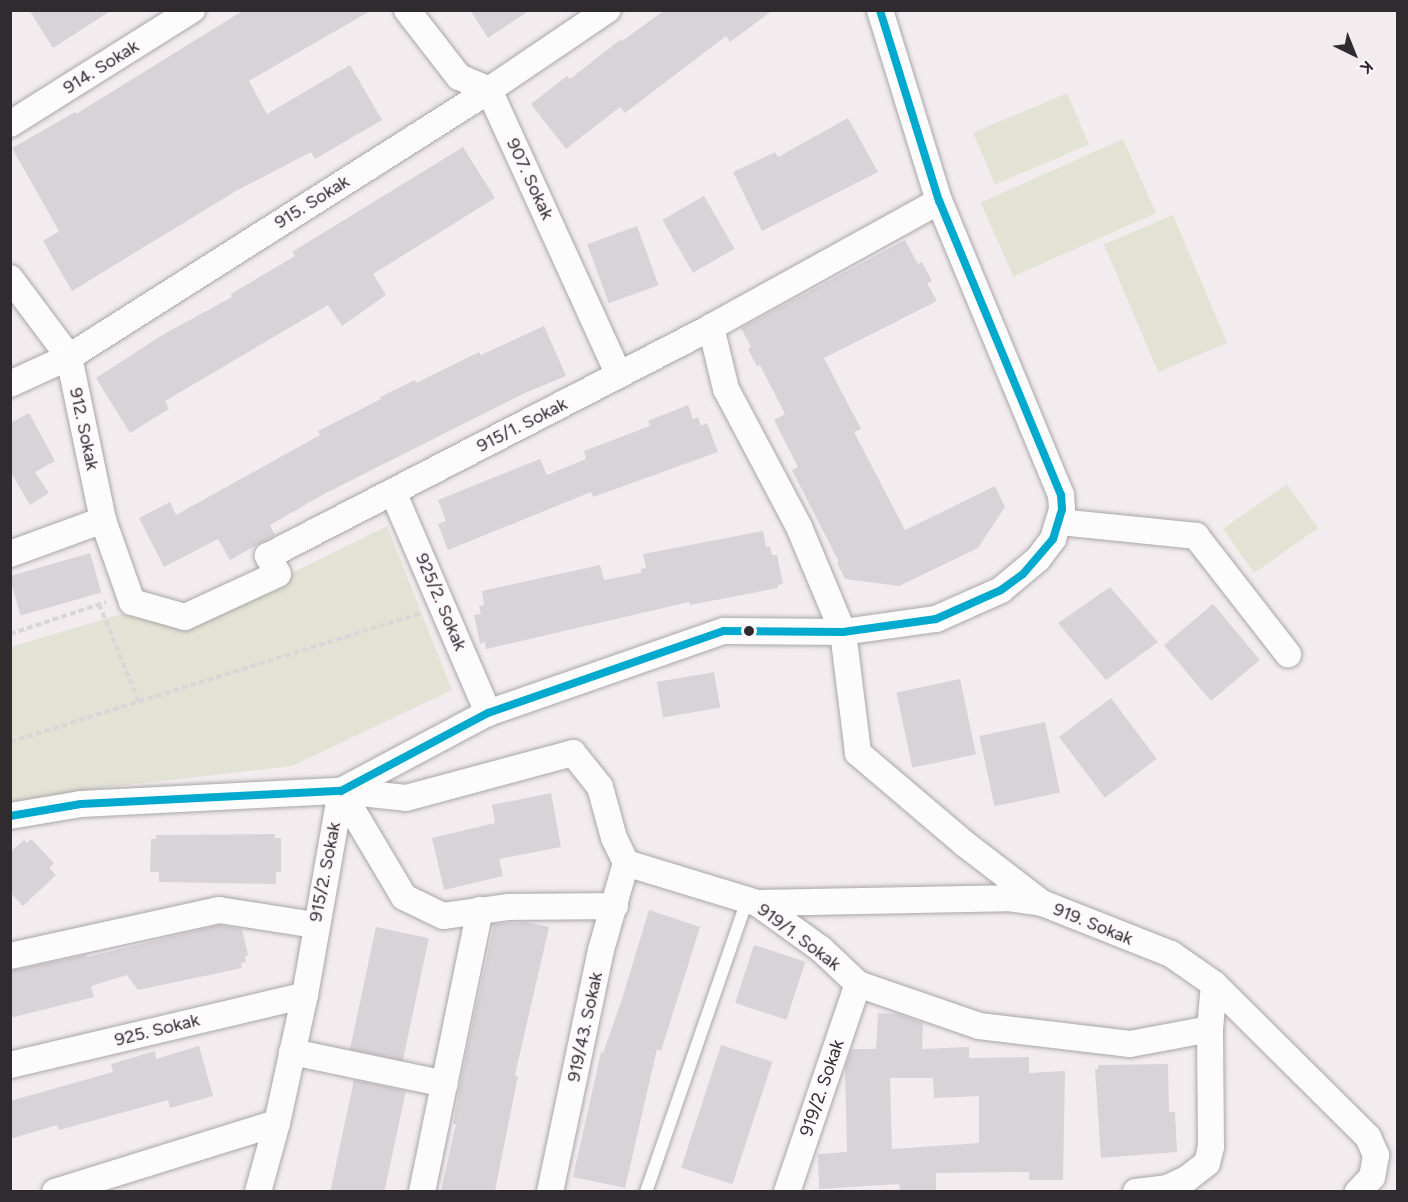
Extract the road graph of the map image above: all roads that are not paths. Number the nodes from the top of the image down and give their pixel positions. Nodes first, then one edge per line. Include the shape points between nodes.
1 (192, 10) edge
2 (406, 10) edge
3 (607, 10) edge
4 (880, 10) edge
5 (489, 90) junction
6 (10, 124) edge
7 (939, 201) junction
8 (10, 278) edge
9 (711, 327) junction
10 (69, 357) junction
11 (619, 375) junction
12 (10, 384) edge
13 (393, 492) junction
14 (103, 520) junction
15 (1059, 522) junction
16 (10, 554) edge
17 (129, 594) joint
18 (843, 632) junction
19 (1288, 654) dead end
20 (488, 712) junction
21 (341, 791) junction
22 (10, 816) edge
23 (626, 863) junction
24 (752, 902) junction
25 (1042, 903) junction
26 (615, 906) junction
27 (480, 910) junction
28 (315, 925) junction
29 (10, 957) edge
30 (858, 984) junction
31 (1214, 984) junction
32 (304, 995) junction
33 (1210, 1029) junction
34 (292, 1052) junction
35 (10, 1065) edge
36 (445, 1084) junction
37 (277, 1123) junction
38 (55, 1191) edge
39 (258, 1191) edge
40 (422, 1191) edge
41 (550, 1191) edge
42 (646, 1191) edge
43 (787, 1191) edge
44 (1136, 1191) edge
45 (1358, 1191) edge

1 - 6 street, 914. Sokak
2 - 5 street via 459,77
3 - 5 street, 915. Sokak
4 - 7 street
5 - 10 street, 915. Sokak
5 - 11 street, 907. Sokak
7 - 9 street, 915/1. Sokak
7 - 15 street via 1060,495
8 - 10 street, 912. Sokak
9 - 11 street, 915/1. Sokak
9 - 18 street via 726,389 799,527
10 - 12 street, 915. Sokak
10 - 14 street, 912. Sokak
11 - 13 street, 915/1. Sokak
13 - 17 street, 915/1. Sokak via 268,556 278,574 185,617 132,603
13 - 20 street, 925/2. Sokak
14 - 16 street
14 - 17 street, 912. Sokak
15 - 18 street via 1053,539 1038,559 1001,590 936,619
15 - 19 street via 1196,536
18 - 20 street via 724,631
18 - 25 street, 919. Sokak via 858,753
20 - 21 street
21 - 22 street via 81,804
21 - 23 street via 406,798 573,753 600,787 614,838
21 - 27 street via 404,897 443,916
21 - 28 street, 915/2. Sokak
23 - 24 street, 919/1. Sokak
23 - 26 street, 919/43. Sokak
24 - 25 street via 1007,898
24 - 30 street, 919/1. Sokak via 821,949
24 - 42 lane
25 - 31 street, 919. Sokak via 1171,954
26 - 27 street
26 - 41 street, 919/43. Sokak via 601,950
27 - 36 street
28 - 29 street via 219,910
28 - 32 street, 915/2. Sokak
30 - 33 street, 919/1. Sokak via 979,1026 1130,1044
30 - 43 street, 919/2. Sokak
31 - 33 street
31 - 45 street, 919. Sokak via 1368,1137 1376,1155 1372,1177
32 - 34 street, 915/2. Sokak
32 - 35 street, 925. Sokak
33 - 44 street via 1211,1147 1206,1163 1167,1188
34 - 36 street
34 - 37 street, 915/2. Sokak
36 - 40 street
37 - 38 street
37 - 39 street, 915/2. Sokak

